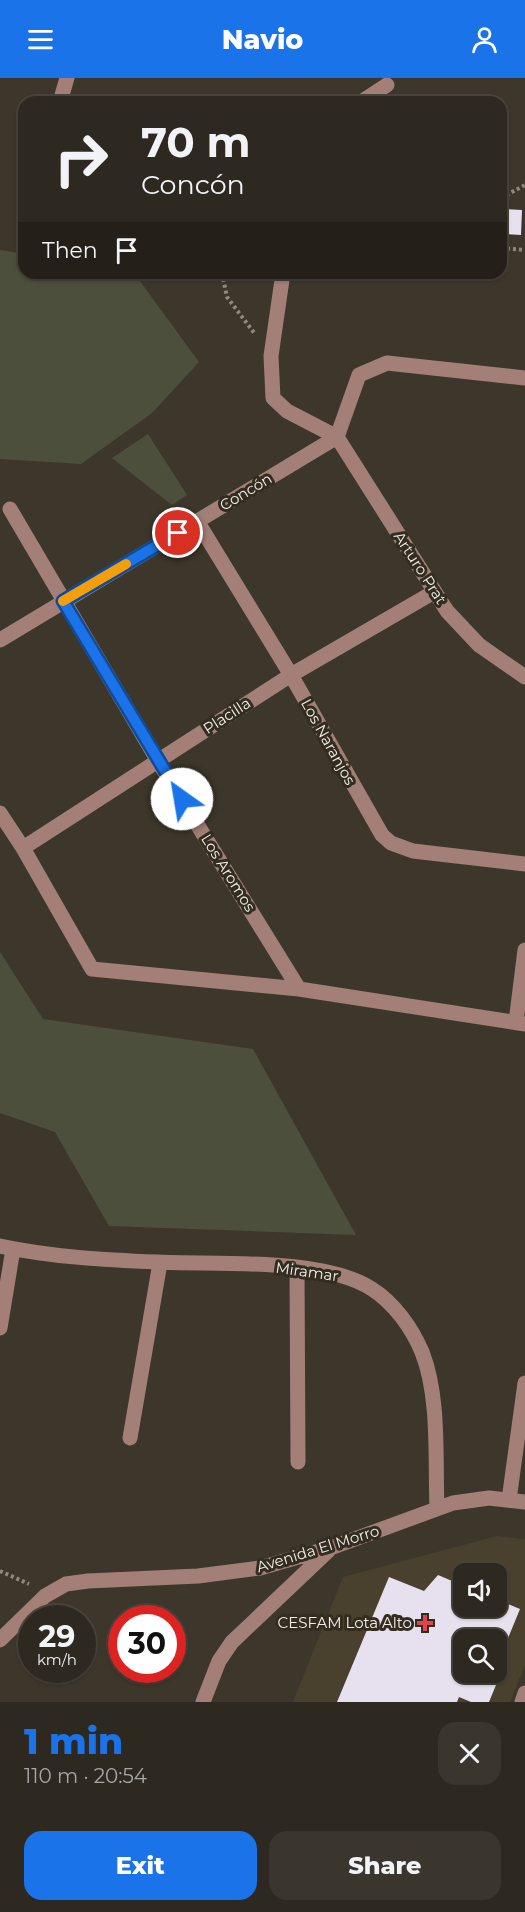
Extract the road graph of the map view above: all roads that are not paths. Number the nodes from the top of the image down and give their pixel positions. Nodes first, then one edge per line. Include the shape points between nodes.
1 (67, 78) edge
2 (387, 85) dead end
3 (62, 96) edge
4 (370, 96) edge
5 (282, 279) edge
6 (525, 378) edge
7 (338, 437) junction
8 (10, 509) dead end
9 (197, 521) junction
10 (434, 592) junction
11 (63, 601) junction
12 (0, 640) edge
13 (291, 675) junction
14 (525, 677) edge
15 (158, 760) junction
16 (0, 813) edge
17 (23, 848) junction
18 (525, 864) edge
19 (525, 950) edge
20 (299, 989) junction
21 (521, 1023) edge
22 (6, 1248) edge
23 (160, 1263) junction
24 (297, 1268) junction
25 (0, 1328) edge
26 (525, 1383) edge
27 (130, 1438) dead end
28 (298, 1462) dead end
29 (509, 1500) junction
30 (525, 1502) edge
31 (437, 1509) junction
32 (333, 1547) junction
33 (0, 1640) edge
34 (525, 1694) edge
35 (203, 1702) edge
36 (522, 1702) edge

1 - 3 street
2 - 4 street
5 - 7 street via 271,356 273,398 287,411
6 - 7 street via 387,363 359,375
7 - 9 street, Concón
7 - 10 street, Arturo Prat
8 - 11 street, Los Aromos
9 - 11 street, Concón
9 - 13 street, Los Naranjos
10 - 13 street, Placilla
10 - 14 street, Arturo Prat via 479,645
11 - 12 street, Concón
11 - 15 street, Los Aromos
13 - 15 street, Placilla
13 - 18 street, Los Naranjos via 375,825 391,843 413,851
15 - 17 street, Placilla
15 - 20 street, Los Aromos
16 - 17 street
17 - 20 street via 92,969
19 - 21 street
20 - 21 street
22 - 23 street, Miramar
22 - 25 street
23 - 24 street, Miramar
23 - 27 street
24 - 28 street
24 - 31 street, Miramar via 335,1274 371,1288 398,1313 416,1339 431,1388
26 - 29 street
29 - 30 street, Avenida El Morro
29 - 31 street, Avenida El Morro via 470,1500
31 - 32 street, Avenida El Morro
32 - 33 street, Avenida El Morro via 228,1573 77,1582 56,1588 40,1600
32 - 35 street via 232,1642 219,1661
34 - 36 street

